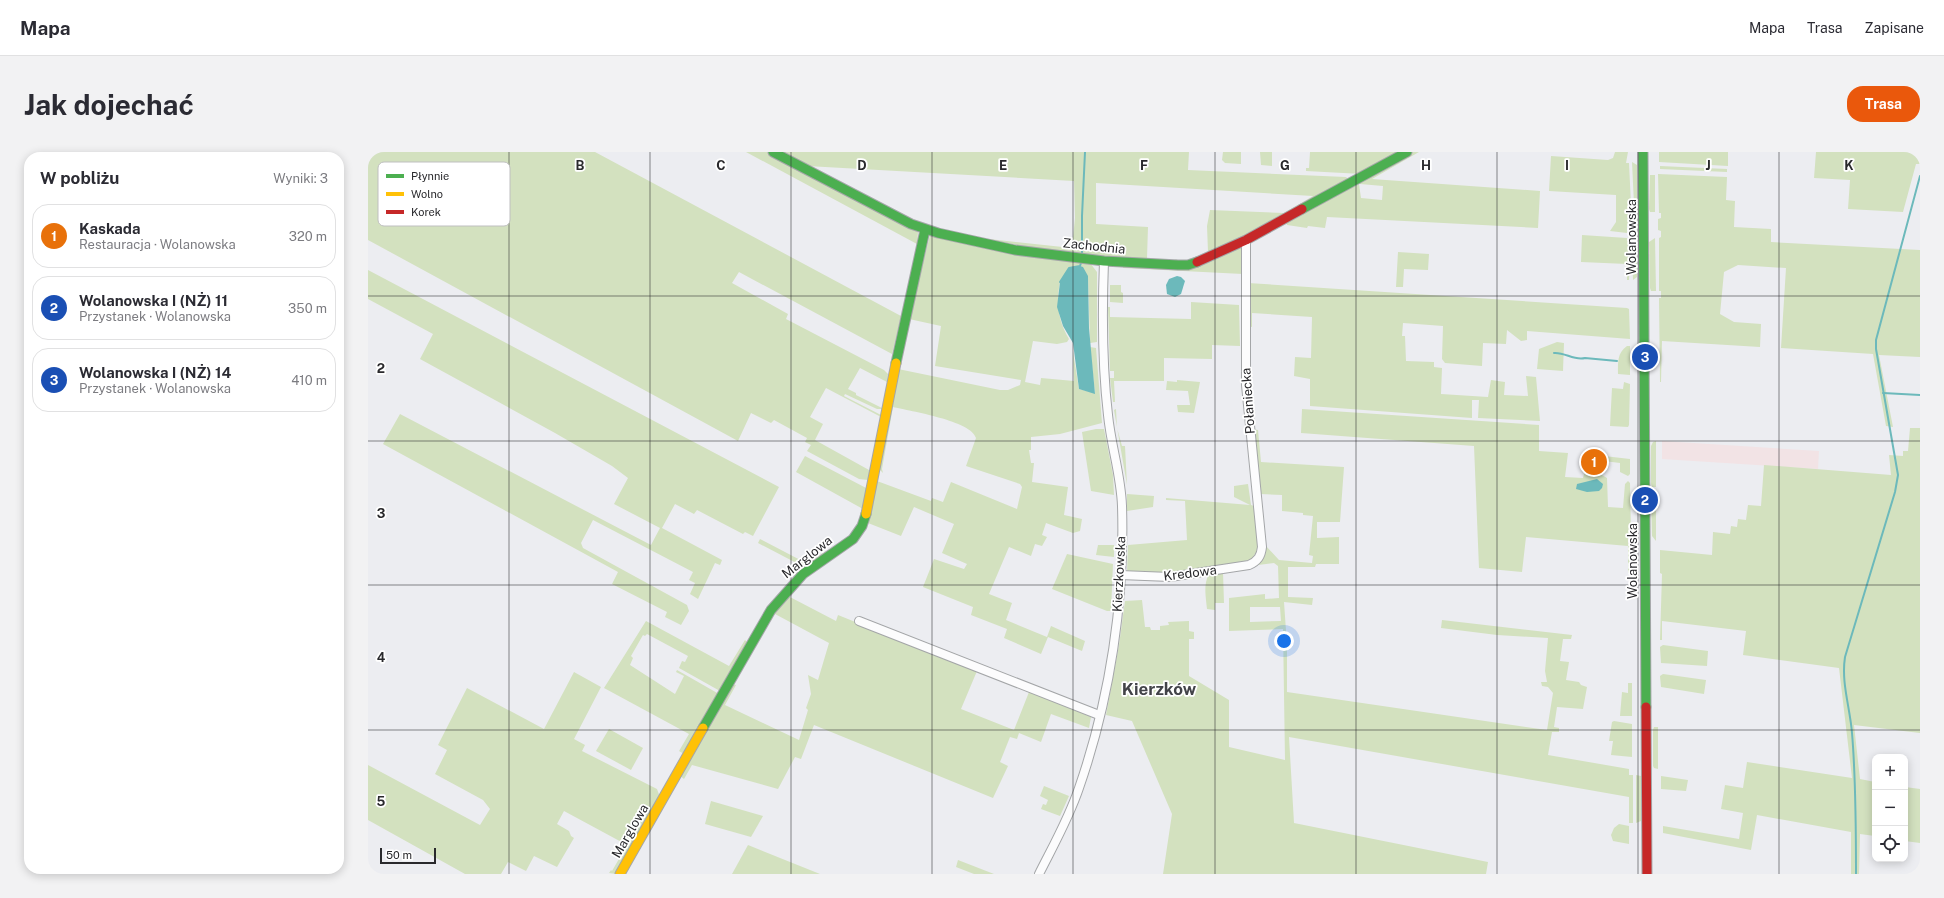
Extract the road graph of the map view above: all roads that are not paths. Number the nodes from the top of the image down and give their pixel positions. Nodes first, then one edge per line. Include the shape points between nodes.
1 (772, 152) edge
2 (1407, 152) edge
3 (1643, 152) edge
4 (925, 230) junction
5 (1246, 240) junction
6 (1104, 261) junction
7 (1258, 560) joint
8 (1120, 575) junction
9 (859, 621) dead end
10 (1099, 715) junction
11 (620, 874) edge
12 (1039, 874) edge
13 (1647, 874) edge

1 - 4 street, Zachodnia
2 - 5 street, Zachodnia
3 - 13 street, Wolanowska
4 - 6 street, Zachodnia via 1003,248
4 - 11 street, Marglowa via 869,504 862,526 853,539 803,574 771,610
5 - 6 street, Zachodnia via 1188,265
5 - 7 street, Połaniecka via 1246,384 1262,547
6 - 8 street, Kierzkowska via 1103,345 1109,424 1121,492
7 - 8 street, Kredowa via 1249,564 1170,577
8 - 10 street, Kierzkowska via 1115,637
9 - 10 street
10 - 12 street, Kierzkowska via 1077,793

